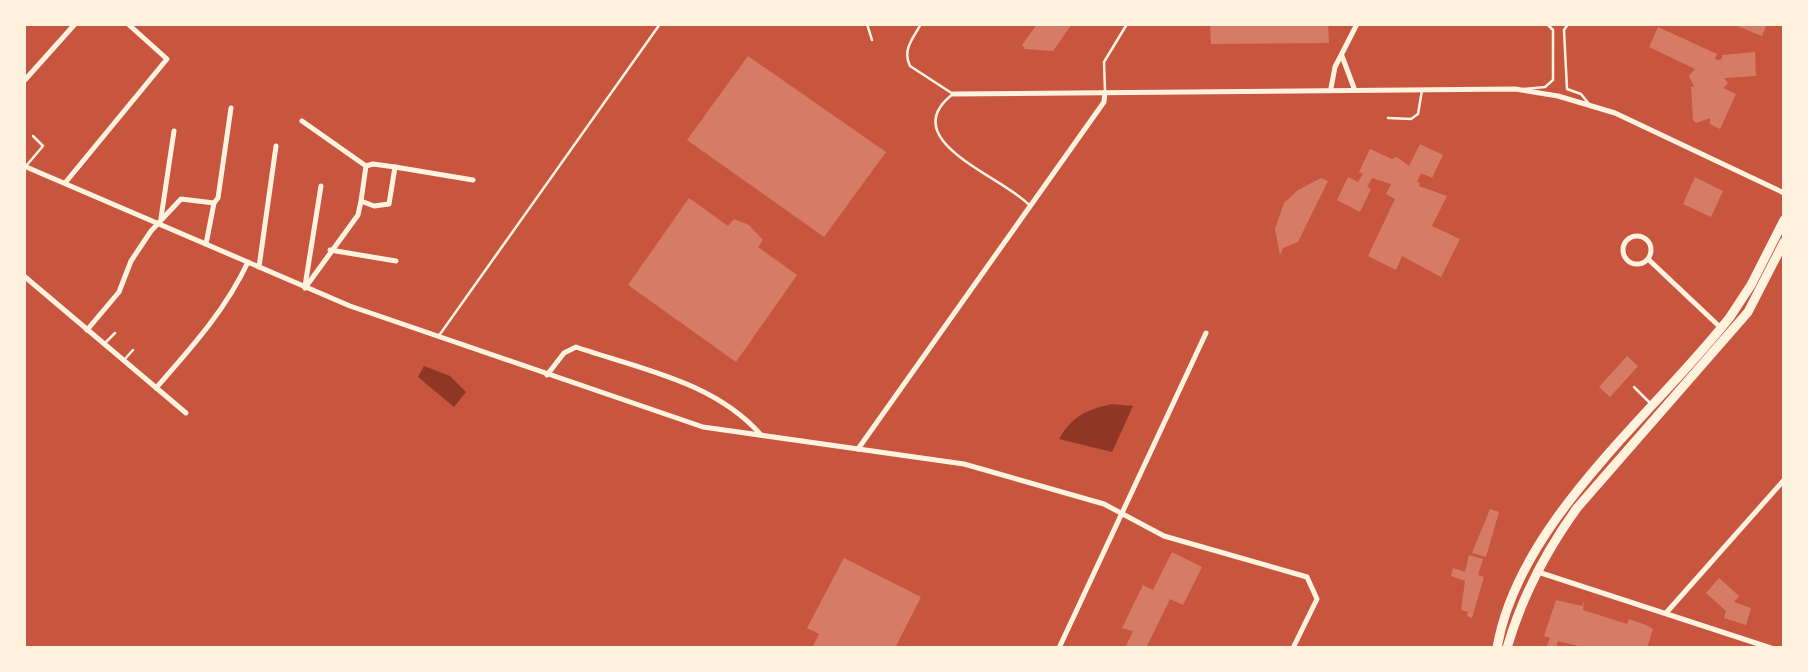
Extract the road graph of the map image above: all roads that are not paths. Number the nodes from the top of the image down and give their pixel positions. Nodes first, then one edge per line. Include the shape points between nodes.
1 (75, 24) edge
2 (128, 24) edge
3 (660, 24) edge
4 (867, 24) edge
5 (921, 24) edge
6 (1127, 24) edge
7 (1357, 24) edge
8 (1547, 24) edge
9 (1568, 24) edge
10 (872, 40) dead end
11 (1342, 56) junction
12 (24, 81) edge
13 (1331, 88) junction
14 (1354, 88) junction
15 (1422, 88) junction
16 (1520, 90) junction
17 (1105, 92) junction
18 (953, 94) junction
19 (1589, 104) junction
20 (231, 108) dead end
21 (1388, 118) dead end
22 (302, 121) dead end
23 (174, 131) dead end
24 (33, 136) dead end
25 (276, 146) dead end
26 (25, 166) edge
27 (366, 166) junction
28 (395, 167) junction
29 (473, 180) dead end
30 (65, 183) junction
31 (320, 186) dead end
32 (1783, 193) edge
33 (361, 201) junction
34 (214, 203) junction
35 (1030, 206) junction
36 (159, 220) junction
37 (1783, 220) edge
38 (1783, 242) edge
39 (206, 244) junction
40 (330, 250) junction
41 (1648, 259) junction
42 (396, 261) dead end
43 (248, 262) junction
44 (258, 267) junction
45 (24, 276) edge
46 (305, 288) junction
47 (1721, 328) junction
48 (87, 330) junction
49 (1206, 333) dead end
50 (115, 334) dead end
51 (438, 337) junction
52 (104, 344) junction
53 (133, 350) dead end
54 (124, 360) junction
55 (547, 375) junction
56 (1634, 387) dead end
57 (156, 388) junction
58 (1653, 406) junction
59 (186, 414) dead end
60 (762, 436) junction
61 (858, 449) junction
62 (1783, 480) edge
63 (1121, 511) junction
64 (1537, 571) junction
65 (1666, 613) junction
66 (1059, 648) edge
67 (1293, 648) edge
68 (1497, 648) edge
69 (1507, 648) edge
70 (1771, 648) edge

1 - 12 street
2 - 30 street via 167,59
3 - 51 lane
4 - 10 lane
5 - 18 lane via 907,60
6 - 17 lane via 1104,62
7 - 11 street
8 - 16 lane via 1553,30 1553,80 1545,87
9 - 19 lane via 1564,30 1567,89 1581,94
11 - 13 street
11 - 14 street
13 - 14 street
13 - 17 street
14 - 15 street
15 - 16 street
15 - 21 lane via 1418,114 1411,119
16 - 19 street
17 - 18 street
17 - 35 street via 1104,102
18 - 35 lane via 939,110 936,124 946,147
19 - 32 street
20 - 34 street
22 - 27 street
23 - 36 street
24 - 26 lane via 43,146
25 - 44 street
26 - 30 street
27 - 28 street
27 - 33 street
28 - 29 street
28 - 33 street via 389,204 374,206
30 - 36 street
31 - 46 street
33 - 40 street via 358,215
34 - 36 street via 181,200
34 - 39 street
35 - 61 street
36 - 39 street
36 - 48 street via 131,261 119,292
37 - 47 main road via 1751,285
38 - 64 main road via 1748,312 1577,508
39 - 43 street
40 - 42 street
40 - 46 street
41 - 41 street via 1651,248 1645,239 1635,237 1626,242 1623,253 1627,260 1640,264
41 - 47 street
43 - 44 street
43 - 57 street via 212,324
44 - 46 street
45 - 48 street
46 - 51 street
47 - 58 main road
48 - 52 street
49 - 63 street
50 - 52 lane
51 - 55 street
52 - 54 street
53 - 54 lane
54 - 57 street
55 - 60 street via 703,427
55 - 60 street via 564,353 576,347 707,391 747,418
56 - 58 lane
57 - 59 street
58 - 68 main road via 1570,501 1534,552 1507,610
60 - 61 street
61 - 63 street via 964,464
62 - 65 street
63 - 66 street
63 - 67 street via 1164,536 1307,577 1317,599
64 - 65 street
64 - 69 main road
65 - 70 street

